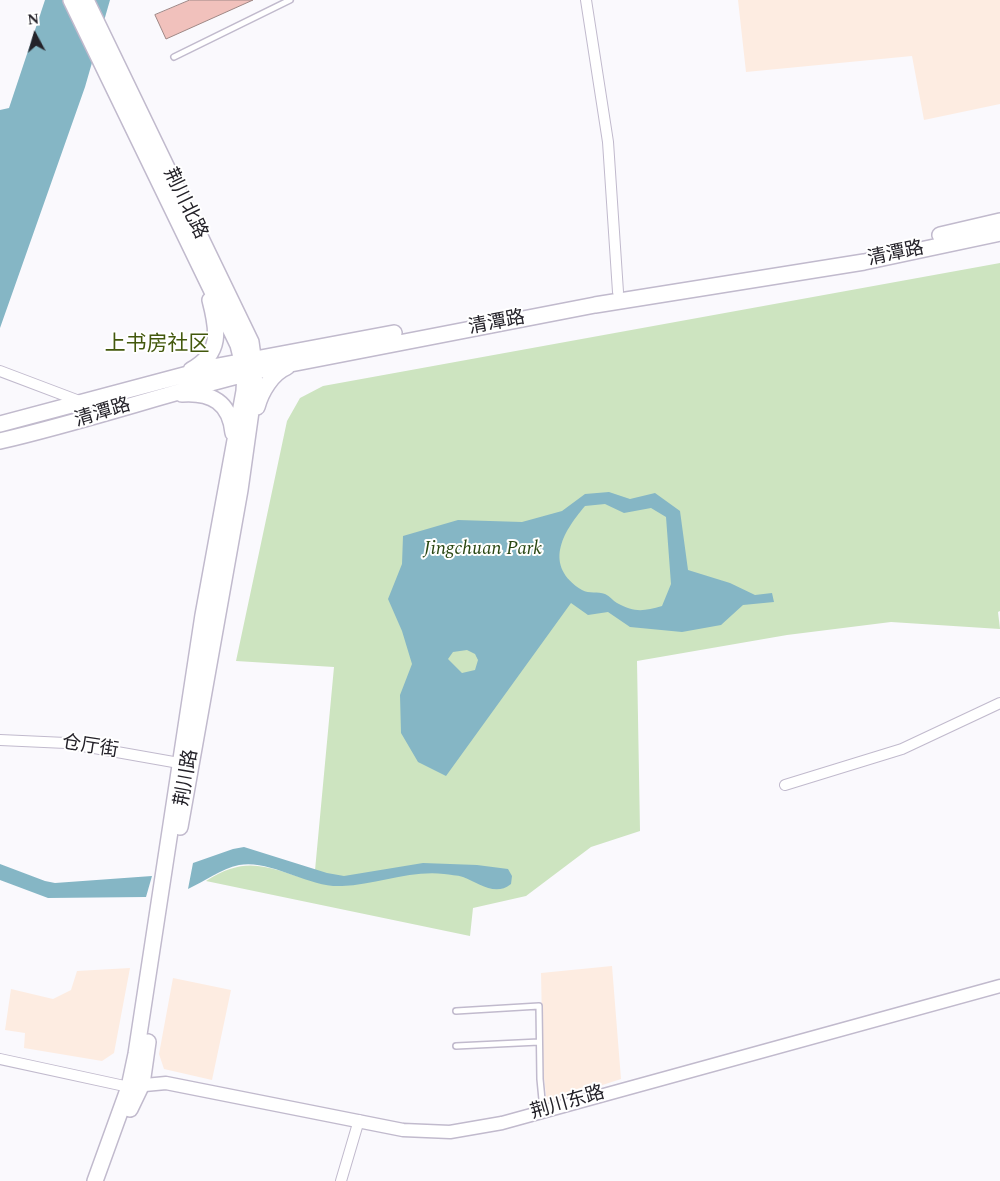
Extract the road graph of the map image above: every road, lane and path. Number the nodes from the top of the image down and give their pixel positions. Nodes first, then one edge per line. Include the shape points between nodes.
1 (71, 0) edge
2 (86, 0) edge
3 (290, 0) edge
4 (586, 0) edge
5 (174, 57) dead end
6 (1000, 221) edge
7 (1000, 233) edge
8 (204, 274) junction
9 (618, 292) junction
10 (300, 362) junction
11 (249, 366) junction
12 (0, 371) edge
13 (182, 375) junction
14 (166, 395) junction
15 (82, 402) junction
16 (0, 424) edge
17 (0, 441) edge
18 (240, 445) junction
19 (1000, 703) edge
20 (0, 740) edge
21 (179, 762) junction
22 (785, 785) dead end
23 (1000, 986) edge
24 (456, 1011) dead end
25 (539, 1042) junction
26 (456, 1046) dead end
27 (0, 1059) edge
28 (135, 1086) junction
29 (543, 1111) junction
30 (359, 1120) junction
31 (95, 1181) edge
32 (106, 1181) edge
33 (341, 1181) edge

1 - 8 main road, 荆川北路
2 - 11 main road, 荆川北路 via 251,342
3 - 5 lane
4 - 9 street via 608,142
6 - 9 main road, 清潭路 via 864,252
7 - 10 main road, 清潭路 via 864,262 595,305
8 - 11 main road, 荆川北路
8 - 13 main road via 217,338 212,352 200,365
9 - 11 main road, 清潭路
10 - 11 main road, 清潭路
10 - 18 main road via 283,368 272,378 259,398
11 - 13 main road, 清潭路
11 - 14 main road, 清潭路
11 - 18 main road, 荆川路
12 - 15 street
13 - 15 main road, 清潭路
14 - 17 main road, 清潭路
14 - 18 main road via 193,394 217,400 229,412
15 - 16 main road, 清潭路
18 - 21 main road, 荆川路 via 202,615
18 - 28 main road, 荆川路
19 - 22 street via 902,749
20 - 21 street, 仓厅街 via 66,743
21 - 28 main road, 荆川路 via 136,1054
23 - 29 street, 荆川东路
24 - 25 lane via 539,1006
25 - 26 lane
25 - 29 lane
27 - 28 street
28 - 30 street, 荆川东路 via 166,1083
28 - 31 main road, 荆川路
28 - 32 main road, 荆川路
29 - 30 street, 荆川东路 via 502,1123 450,1132 403,1130
30 - 33 street

